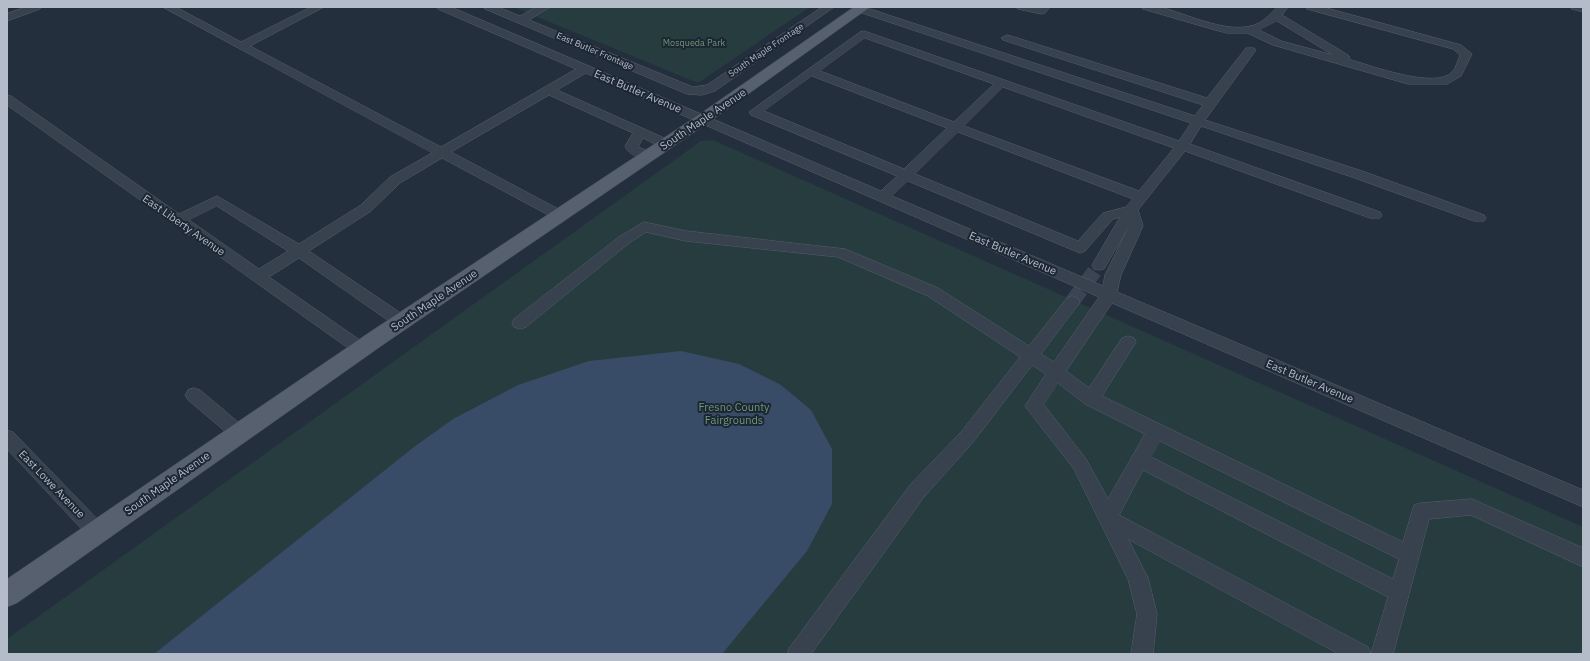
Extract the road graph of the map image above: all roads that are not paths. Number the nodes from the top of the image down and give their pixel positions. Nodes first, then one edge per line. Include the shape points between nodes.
1 (36, 7) edge
2 (168, 7) edge
3 (319, 7) edge
4 (442, 7) edge
5 (489, 7) edge
6 (545, 7) edge
7 (829, 7) edge
8 (1022, 7) edge
9 (1045, 7) edge
10 (1148, 7) edge
11 (1311, 7) edge
12 (1576, 7) edge
13 (861, 8) edge
14 (1583, 9) edge
15 (1280, 11) edge
16 (7, 18) edge
17 (521, 20) junction
18 (1249, 30) junction
19 (1007, 38) dead end
20 (240, 46) junction
21 (1250, 50) dead end
22 (1360, 66) junction
23 (585, 69) junction
24 (811, 72) junction
25 (1002, 82) junction
26 (548, 90) junction
27 (702, 91) joint
28 (7, 99) edge
29 (1210, 104) junction
30 (703, 119) junction
31 (1198, 122) junction
32 (956, 126) junction
33 (641, 133) junction
34 (666, 144) junction
35 (1182, 146) junction
36 (441, 153) junction
37 (648, 156) junction
38 (905, 176) junction
39 (883, 197) junction
40 (1141, 197) junction
41 (1131, 210) junction
42 (559, 215) junction
43 (1375, 215) dead end
44 (1479, 218) dead end
45 (178, 220) junction
46 (299, 251) junction
47 (1100, 266) tunnel mouth
48 (258, 277) junction
49 (1109, 294) junction
50 (1072, 302) tunnel mouth
51 (402, 322) junction
52 (520, 323) dead end
53 (1128, 342) dead end
54 (361, 349) junction
55 (1031, 355) junction
56 (1056, 372) junction
57 (194, 395) dead end
58 (1092, 399) junction
59 (1156, 431) junction
60 (239, 433) junction
61 (7, 437) edge
62 (1140, 460) junction
63 (1583, 499) edge
64 (1107, 518) junction
65 (97, 532) junction
66 (1410, 555) junction
67 (1583, 558) edge
68 (1399, 592) junction
69 (7, 594) edge
70 (798, 654) edge
71 (1142, 654) edge
72 (1360, 654) edge
73 (1382, 654) edge

1 - 16 street
2 - 20 street
3 - 20 street
4 - 23 street, East Butler Avenue
5 - 17 street, East Butler Frontage
6 - 17 street
7 - 27 street, South Maple Frontage via 711,88
8 - 9 street via 1035,11 1041,11
10 - 18 street via 1228,31
11 - 22 street via 1457,47 1466,54 1457,74 1443,82 1408,80
12 - 14 street
13 - 30 main road, South Maple Avenue
13 - 31 street
15 - 18 street via 1255,29
15 - 22 street
17 - 27 street, East Butler Frontage via 691,91
18 - 22 street via 1277,44
19 - 29 street
20 - 36 street
21 - 29 street
23 - 26 street
23 - 30 street, East Butler Avenue
24 - 25 street via 864,34
24 - 32 street
24 - 38 street via 755,112
25 - 32 street
25 - 35 street
26 - 33 street
26 - 36 street
28 - 45 street, East Liberty Avenue
29 - 31 street
30 - 34 main road, South Maple Avenue
30 - 39 street, East Butler Avenue
31 - 35 street
31 - 44 street via 1357,174
32 - 38 street
32 - 40 street
33 - 34 street
33 - 37 street via 631,146 632,149
34 - 37 main road, South Maple Avenue
35 - 40 street
35 - 43 street
36 - 42 street
36 - 46 street via 395,180 366,208
37 - 42 main road, South Maple Avenue
38 - 39 street
38 - 41 street via 1080,248 1108,216
39 - 49 street, East Butler Avenue
40 - 41 street
41 - 47 street
41 - 49 street via 1136,226 1112,276
42 - 51 main road, South Maple Avenue
45 - 46 street via 217,200
45 - 48 street, East Liberty Avenue
46 - 48 street
46 - 51 street
48 - 54 street, East Liberty Avenue
49 - 56 street
49 - 63 street, East Butler Avenue
50 - 55 street
51 - 54 main road, South Maple Avenue
52 - 55 street via 644,227 686,236 840,252 933,292
53 - 58 street
54 - 60 main road, South Maple Avenue
55 - 56 street
55 - 70 street via 968,436 917,492
56 - 58 street
56 - 64 street via 1034,406 1080,464
57 - 60 street
58 - 59 street
59 - 62 street
59 - 66 street
60 - 65 main road, South Maple Avenue
61 - 65 street, East Lowe Avenue
62 - 64 street
62 - 68 street
64 - 71 street via 1138,578 1147,614
64 - 72 street
65 - 69 main road, South Maple Avenue
66 - 67 street via 1421,511 1472,507
66 - 68 street
68 - 73 street

